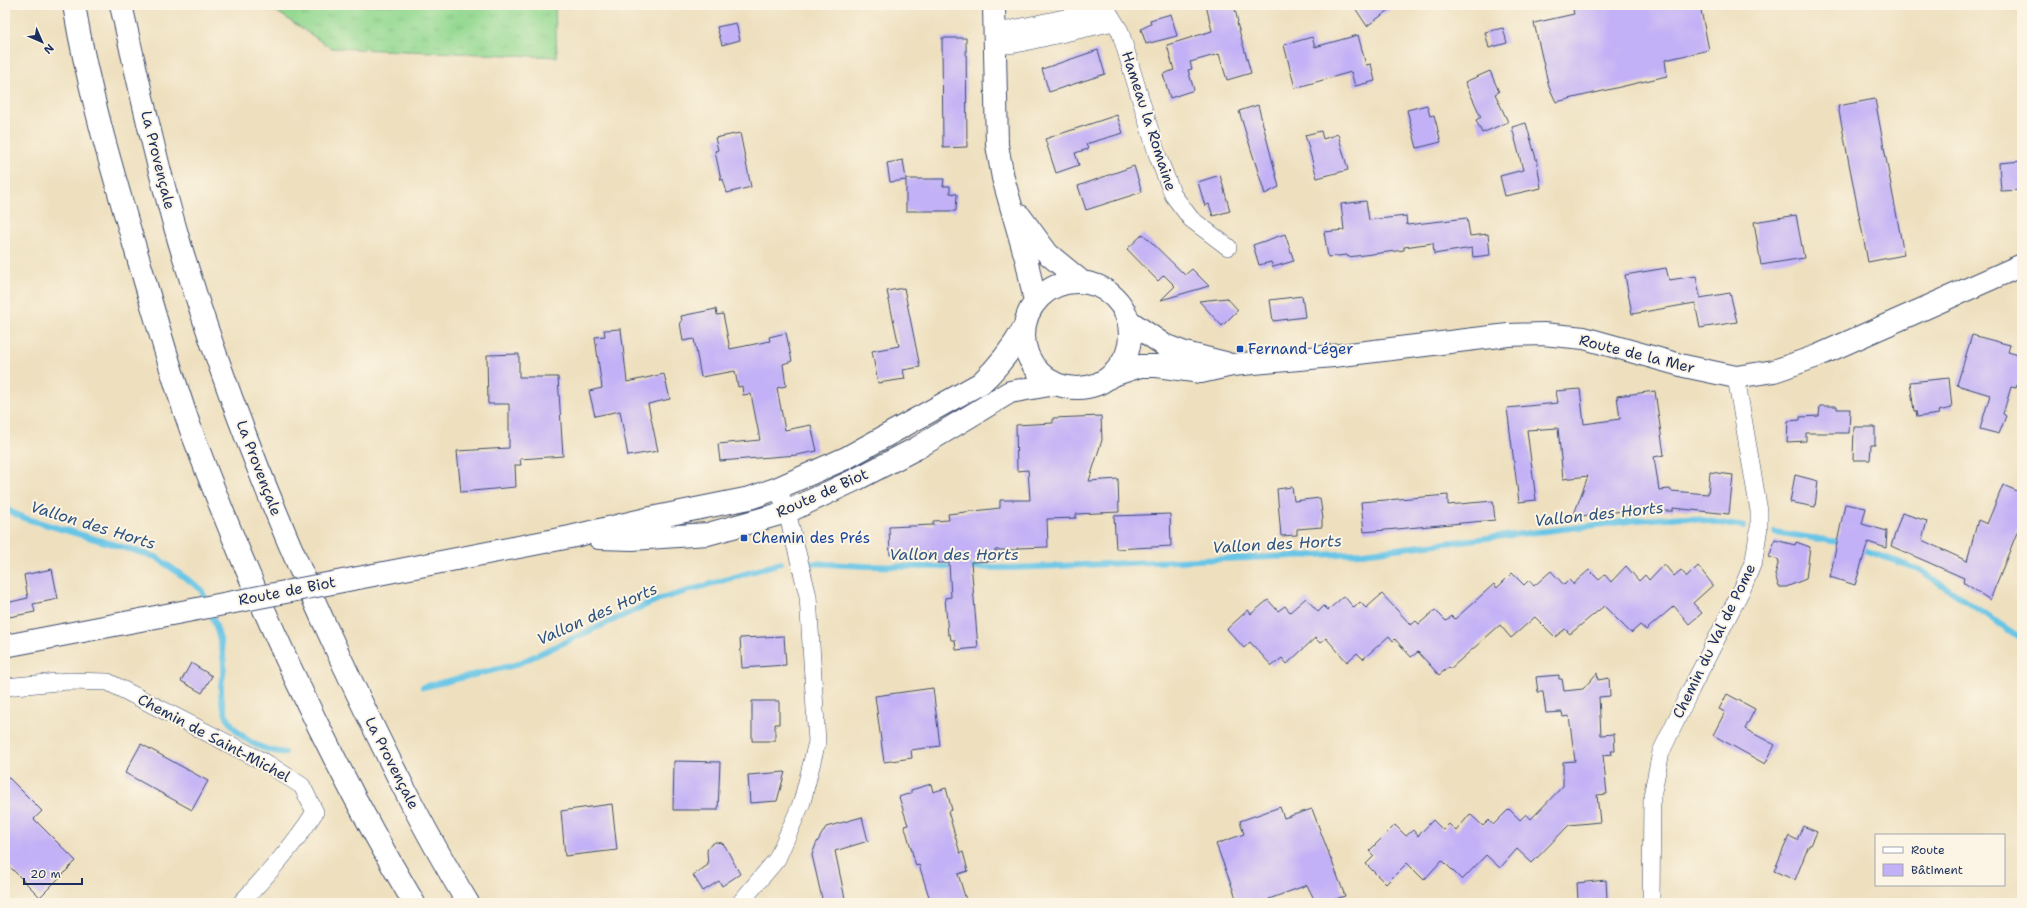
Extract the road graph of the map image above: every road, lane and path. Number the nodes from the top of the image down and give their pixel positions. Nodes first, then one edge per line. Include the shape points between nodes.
1 (74, 5) edge
2 (121, 5) edge
3 (994, 5) edge
4 (1108, 12) edge
5 (994, 38) junction
6 (1012, 205) junction
7 (1228, 247) dead end
8 (2022, 265) edge
9 (1082, 282) junction
10 (1035, 302) junction
11 (1129, 321) junction
12 (1024, 328) junction
13 (1232, 365) junction
14 (1113, 375) junction
15 (1736, 377) junction
16 (1055, 384) junction
17 (778, 488) junction
18 (787, 512) junction
19 (570, 537) junction
20 (5, 646) edge
21 (5, 687) edge
22 (241, 903) edge
23 (414, 903) edge
24 (468, 903) edge
25 (740, 903) edge
26 (1651, 903) edge

1 - 23 main road via 102,137 191,428 285,656 394,870
2 - 24 main road, La Provençale via 179,241 261,478 315,602 400,781
3 - 5 main road
4 - 5 street, Hameau la Romaine via 1008,30
4 - 7 street, Hameau la Romaine via 1120,31 1172,195 1191,219
5 - 6 main road via 996,145
6 - 9 main road via 1048,254
6 - 10 main road
8 - 15 main road, Route de la Mer via 1817,356 1774,371
9 - 10 main road via 1064,284 1048,290
9 - 11 main road via 1098,286 1112,294 1122,306
10 - 12 main road
11 - 13 main road via 1164,344 1185,353
11 - 14 main road via 1129,350 1123,364
12 - 16 main road via 1025,345 1030,361 1041,375
12 - 17 main road, Route de Biot via 1010,351 981,383 846,458
13 - 14 main road via 1201,372 1140,366
13 - 15 main road, Route de la Mer via 1508,335 1543,334 1584,338 1684,366
14 - 16 main road via 1100,384 1085,388
15 - 26 street, Chemin du Val de Pome via 1759,511 1754,560 1661,752 1652,796
16 - 18 main road, Route de Biot via 1010,392 917,448
17 - 18 street
17 - 19 main road, Route de Biot via 750,498
18 - 19 main road, Route de Biot via 708,534 632,539
18 - 25 street via 808,596 817,742 802,802 777,859
19 - 20 main road, Route de Biot, bridge
21 - 22 street, Chemin de Saint-Michel via 68,681 108,682 268,764 302,786 315,812 276,865

